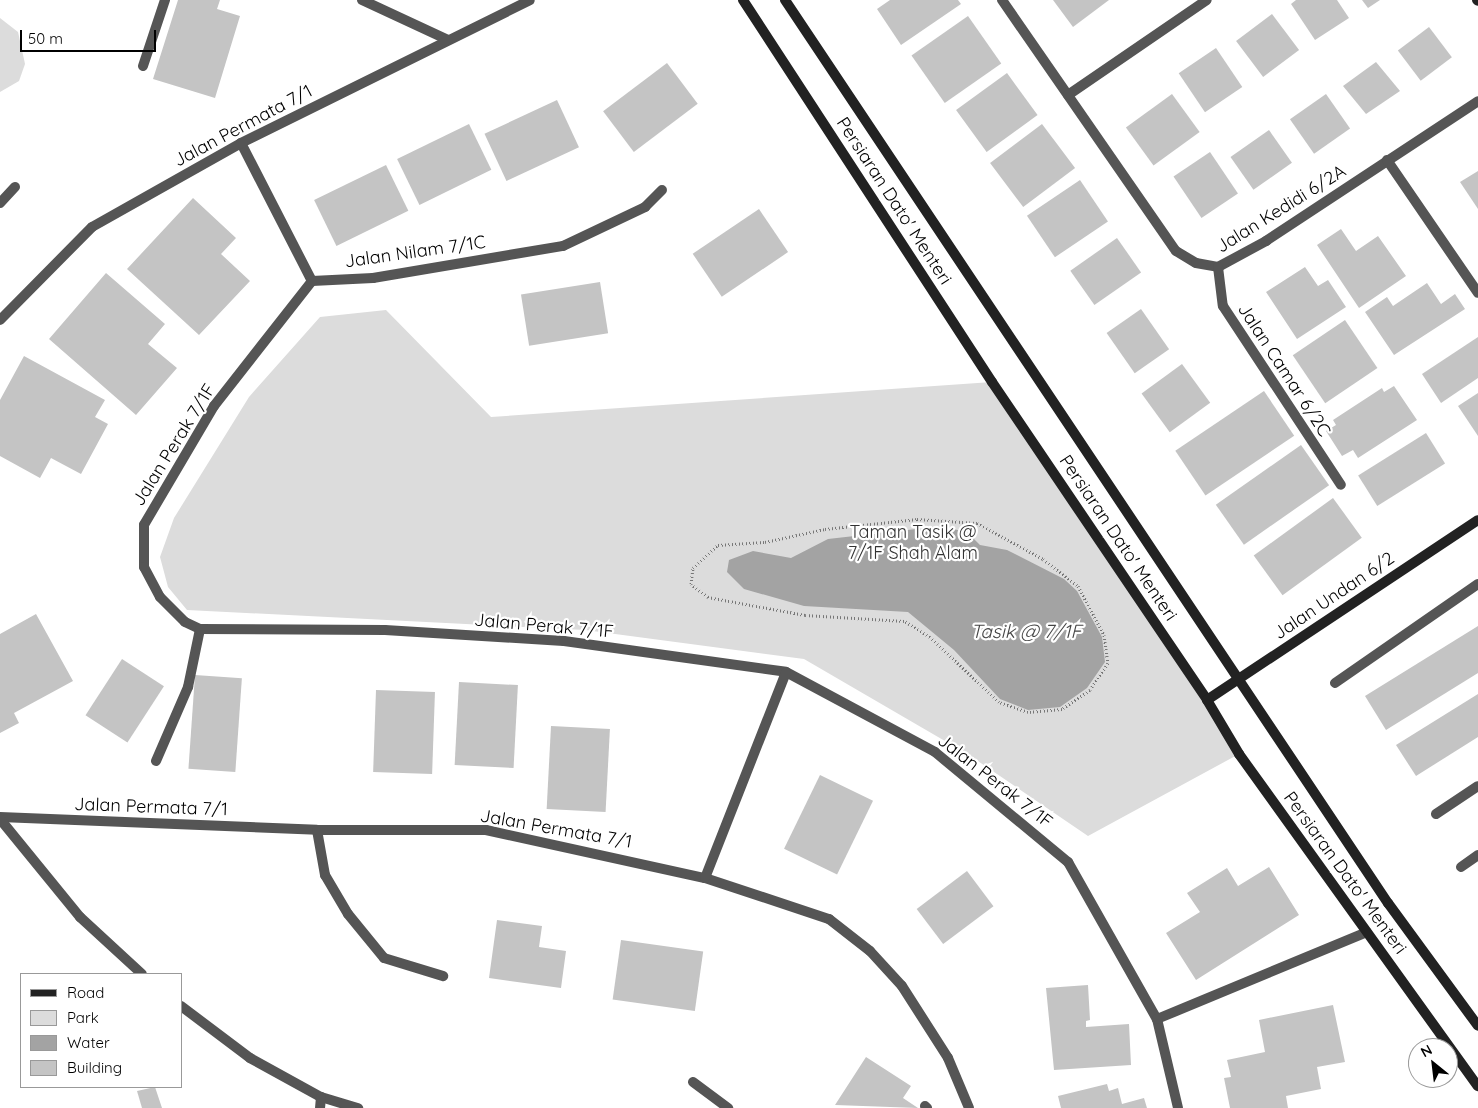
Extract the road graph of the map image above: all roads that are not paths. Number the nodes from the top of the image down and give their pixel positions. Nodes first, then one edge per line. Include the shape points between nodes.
1 (165, 0) edge
2 (362, 0) edge
3 (530, 0) edge
4 (743, 0) edge
5 (785, 0) edge
6 (1002, 0) edge
7 (1207, 0) edge
8 (448, 40) junction
9 (143, 66) dead end
10 (1068, 95) junction
11 (1478, 100) edge
12 (241, 143) junction
13 (1387, 160) junction
14 (15, 187) dead end
15 (662, 190) dead end
16 (0, 203) edge
17 (1218, 267) junction
18 (312, 281) junction
19 (1478, 293) edge
20 (0, 320) edge
21 (1341, 484) dead end
22 (1478, 520) edge
23 (1478, 584) edge
24 (200, 629) junction
25 (786, 672) junction
26 (1238, 679) junction
27 (1335, 683) dead end
28 (1207, 700) junction
29 (156, 760) dead end
30 (1478, 786) edge
31 (1436, 814) dead end
32 (0, 818) edge
33 (318, 830) junction
34 (1478, 856) edge
35 (1461, 867) dead end
36 (705, 878) junction
37 (1367, 932) junction
38 (141, 973) edge
39 (443, 976) dead end
40 (182, 1007) edge
41 (1157, 1020) junction
42 (1478, 1026) edge
43 (693, 1082) dead end
44 (1478, 1086) edge
45 (321, 1097) junction
46 (320, 1108) edge
47 (358, 1108) edge
48 (728, 1108) edge
49 (969, 1108) edge
50 (1178, 1108) edge

1 - 9 street
2 - 8 street
3 - 8 street, Jalan Permata 7/1
4 - 28 main road, Persiaran Dato' Menteri via 992,382
5 - 26 main road, Persiaran Dato' Menteri
6 - 10 street, Jalan Kedidi 6/2A
7 - 10 street
8 - 12 street, Jalan Permata 7/1
10 - 17 street, Jalan Kedidi 6/2A via 1176,251 1196,263
11 - 13 street, Jalan Kedidi 6/2A
12 - 18 street
12 - 20 street, Jalan Permata 7/1 via 92,227
13 - 17 street, Jalan Kedidi 6/2A via 1266,241
13 - 19 street
14 - 16 street
15 - 18 street, Jalan Nilam 7/1C via 645,207 563,246 373,278
17 - 21 street, Jalan Camar 6/2C via 1223,306
18 - 24 street, Jalan Perak 7/1F via 214,406 144,525 144,567 160,597 185,622
22 - 26 main road, Jalan Undan 6/2
23 - 27 street
24 - 25 street, Jalan Perak 7/1F via 385,630 564,641
24 - 29 street via 188,687
25 - 36 street
25 - 41 street, Jalan Perak 7/1F via 935,752 1047,842 1068,862 1092,900
26 - 28 main road, Jalan Undan 6/2
26 - 42 main road, Persiaran Dato' Menteri via 1388,903
28 - 37 main road, Persiaran Dato' Menteri via 1238,754
30 - 31 street
32 - 33 street, Jalan Permata 7/1
32 - 38 street via 80,917
33 - 36 street, Jalan Permata 7/1 via 486,830
33 - 39 street via 325,875 348,914 384,958
34 - 35 street
36 - 49 street, Jalan Permata 7/1 via 829,919 870,951 917,1010 948,1058
37 - 41 street
37 - 44 main road, Persiaran Dato' Menteri
40 - 45 street via 250,1058
41 - 50 street, Jalan Perak 7/1F
43 - 48 street
45 - 46 street
45 - 47 street

